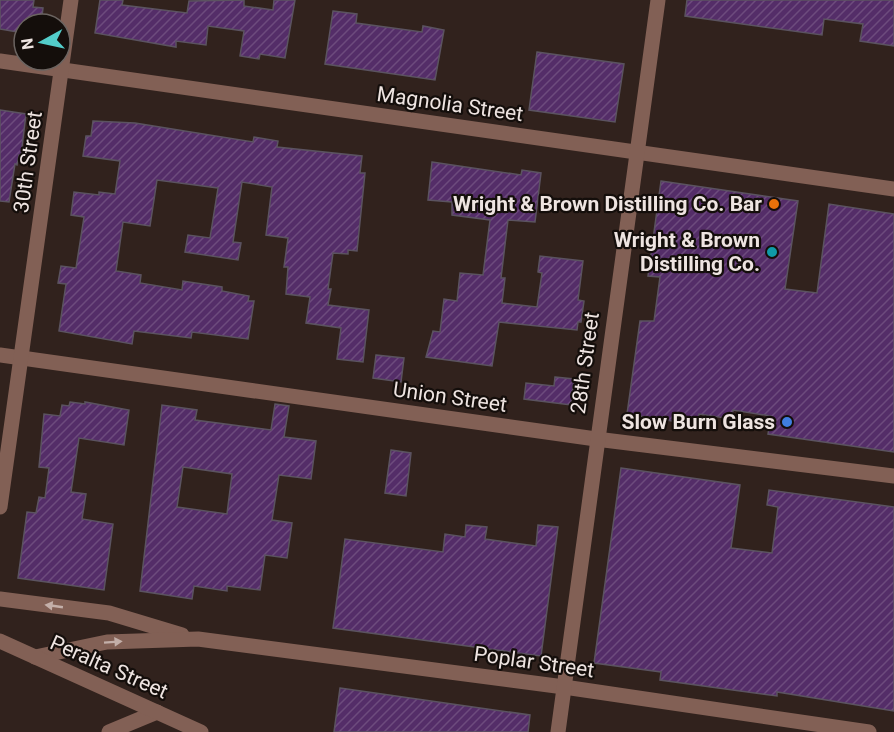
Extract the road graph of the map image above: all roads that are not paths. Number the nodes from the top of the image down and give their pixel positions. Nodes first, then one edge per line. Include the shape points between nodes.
1 (658, 0) edge
2 (72, 71) edge
3 (62, 72) edge
4 (636, 152) junction
5 (894, 189) edge
6 (0, 355) edge
7 (22, 359) junction
8 (596, 439) junction
9 (894, 476) edge
10 (0, 507) edge
11 (0, 599) edge
12 (193, 639) junction
13 (0, 641) edge
14 (35, 657) junction
15 (564, 687) junction
16 (157, 712) junction
17 (109, 732) edge
18 (201, 732) edge
19 (558, 732) edge
20 (869, 732) edge

1 - 4 street, 28th Street
2 - 4 street, Magnolia Street
3 - 7 street, 30th Street
4 - 5 street, Magnolia Street
4 - 8 street, 28th Street
6 - 7 street, Union Street
7 - 8 street, Union Street
7 - 10 street, 30th Street
8 - 9 street, Union Street
8 - 15 street, 28th Street
12 -> 11 street, Poplar Street via 109,613
14 -> 12 street, Poplar Street via 107,642
12 - 15 street, Poplar Street
13 - 14 street, Peralta Street
14 - 16 street, Peralta Street
15 - 19 street, 28th Street
15 - 20 street, Poplar Street
16 - 17 street
16 - 18 street, Peralta Street

